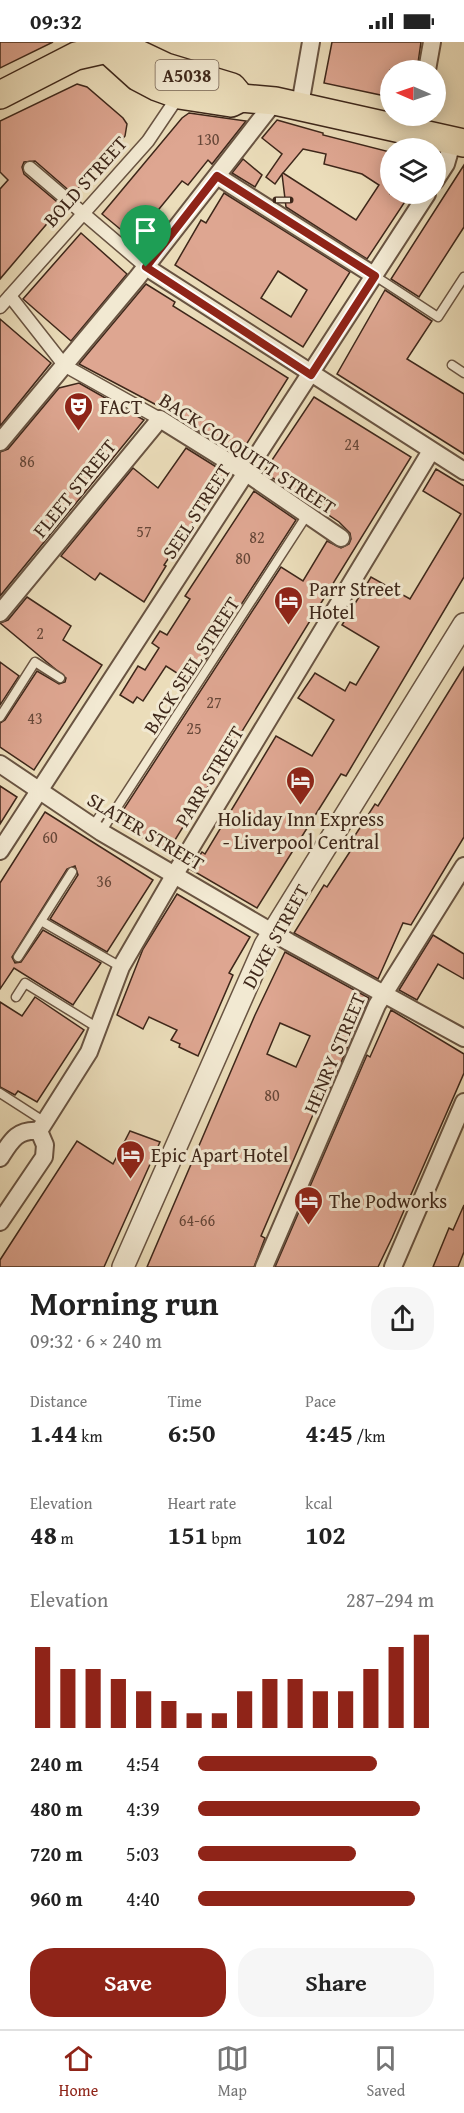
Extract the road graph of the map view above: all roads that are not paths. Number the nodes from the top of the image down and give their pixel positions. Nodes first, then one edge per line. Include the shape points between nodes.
1 (311, 42) edge
2 (432, 42) edge
3 (119, 46) edge
4 (429, 60) edge
5 (179, 84) junction
6 (0, 95) edge
7 (288, 103) junction
8 (380, 117) edge
9 (424, 126) edge
10 (459, 142) edge
11 (446, 164) edge
12 (30, 168) dead end
13 (217, 176) junction
14 (421, 204) edge
15 (84, 213) junction
16 (146, 267) junction
17 (375, 276) junction
18 (464, 277) edge
19 (10, 296) junction
20 (0, 307) edge
21 (452, 365) dead end
22 (464, 373) edge
23 (311, 375) junction
24 (160, 419) junction
25 (0, 442) edge
26 (431, 451) junction
27 (464, 471) edge
28 (245, 472) junction
29 (307, 515) junction
30 (340, 538) dead end
31 (0, 613) edge
32 (464, 624) edge
33 (60, 678) dead end
34 (0, 717) edge
35 (0, 764) edge
36 (40, 790) junction
37 (98, 824) junction
38 (0, 851) edge
39 (464, 866) edge
40 (72, 872) dead end
41 (175, 874) junction
42 (41, 921) junction
43 (272, 932) junction
44 (18, 957) dead end
45 (121, 967) junction
46 (383, 993) junction
47 (16, 997) dead end
48 (98, 1028) junction
49 (464, 1038) edge
50 (0, 1093) edge
51 (464, 1102) edge
52 (42, 1127) junction
53 (0, 1158) edge
54 (0, 1222) edge
55 (123, 1267) edge
56 (264, 1267) edge
57 (393, 1267) edge

1 - 7 street
2 - 4 street
3 - 5 main road, A5038 via 138,77 157,87
3 - 6 main road, A5038 via 76,56
5 - 7 main road, A5038 via 231,103 242,98
5 - 15 street, BOLD STREET via 148,141
7 - 8 main road, A5038
7 - 13 street
9 - 10 main road, A5038
10 - 11 street
12 - 15 street
13 - 16 street
13 - 17 street
14 - 17 street, SEEL STREET
15 - 16 street
15 - 19 street, BOLD STREET
16 - 23 street
16 - 25 street
17 - 18 lane via 438,317
17 - 23 street, SEEL STREET
19 - 20 street, BOLD STREET
19 - 24 street, BACK COLQUITT STREET via 65,365
21 - 22 lane
23 - 26 street
23 - 28 street, SEEL STREET
24 - 28 street, BACK COLQUITT STREET
24 - 31 street, FLEET STREET
26 - 27 street
26 - 41 street, PARR STREET
28 - 29 street, BACK COLQUITT STREET
28 - 36 street, SEEL STREET
29 - 30 street, BACK COLQUITT STREET
29 - 37 lane, BACK SEEL STREET
32 - 43 street, DUKE STREET
33 - 34 lane via 35,662
35 - 36 street, SLATER STREET
36 - 37 street, SLATER STREET
36 - 38 street, SEEL STREET
37 - 41 street, SLATER STREET
39 - 46 street, HENRY STREET
40 - 42 lane
41 - 43 street, SLATER STREET
41 - 45 street, PARR STREET
42 - 44 lane
42 - 45 lane
43 - 46 street, SLATER STREET
43 - 55 street, DUKE STREET
45 - 48 street, PARR STREET
46 - 49 street, SLATER STREET
46 - 56 street, HENRY STREET
47 - 48 lane via 25,983
48 - 52 street, PARR STREET via 89,1052
50 - 52 lane
51 - 57 street
52 - 53 street via 14,1137
52 - 54 street via 44,1157

